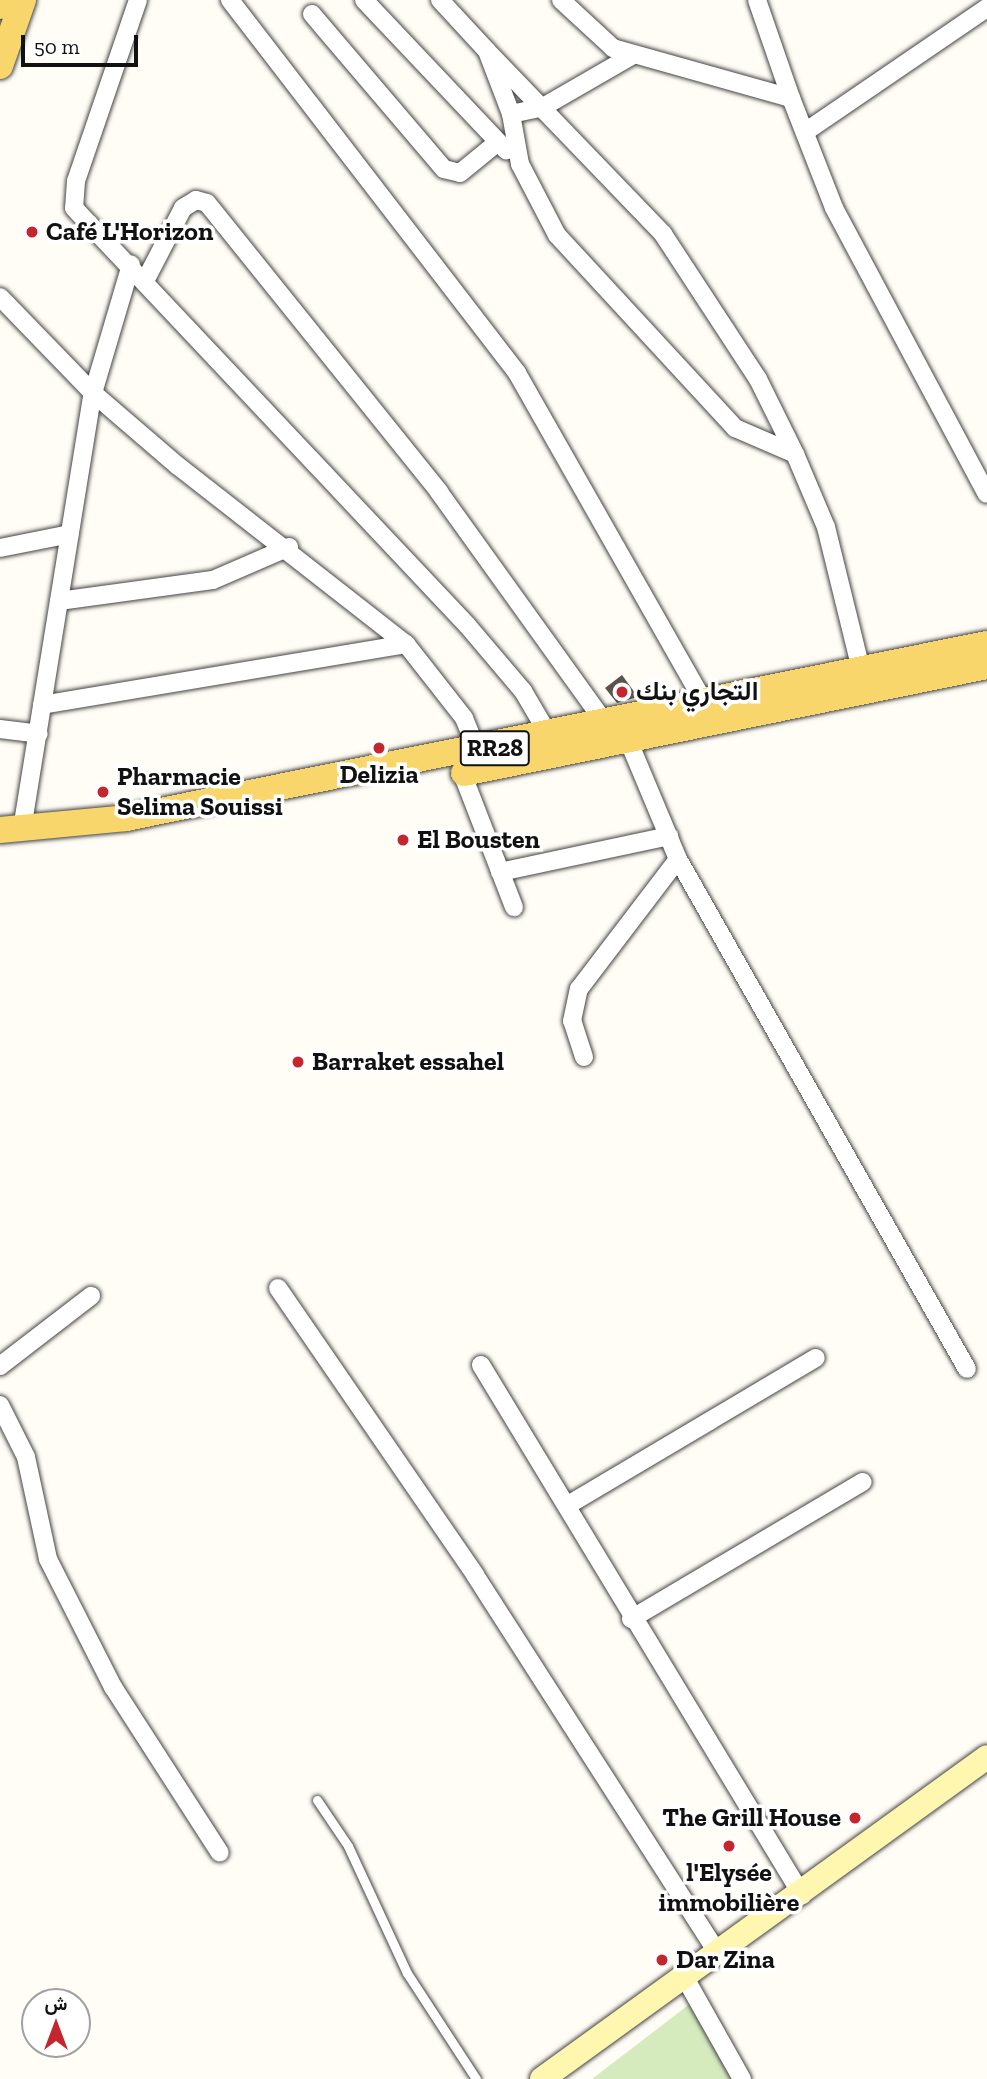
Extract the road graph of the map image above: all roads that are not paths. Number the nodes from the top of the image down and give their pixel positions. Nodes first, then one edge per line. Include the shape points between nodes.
1 (2, 0) edge
2 (23, 0) edge
3 (138, 0) edge
4 (230, 0) edge
5 (364, 0) edge
6 (440, 0) edge
7 (561, 0) edge
8 (757, 0) edge
9 (0, 6) edge
10 (987, 8) edge
11 (312, 14) dead end
12 (487, 51) junction
13 (633, 55) junction
14 (0, 66) edge
15 (791, 99) junction
16 (543, 107) junction
17 (510, 114) junction
18 (805, 132) junction
19 (498, 142) junction
20 (520, 164) junction
21 (131, 265) junction
22 (146, 279) junction
23 (0, 297) edge
24 (93, 393) junction
25 (795, 454) junction
26 (987, 494) edge
27 (70, 534) junction
28 (289, 547) junction
29 (0, 548) edge
30 (59, 601) junction
31 (406, 644) junction
32 (987, 644) edge
33 (987, 666) edge
34 (862, 678) junction
35 (43, 705) junction
36 (708, 710) junction
37 (606, 724) junction
38 (0, 729) edge
39 (39, 734) junction
40 (550, 737) junction
41 (629, 742) junction
42 (478, 752) junction
43 (462, 773) junction
44 (11, 829) edge
45 (669, 836) junction
46 (0, 848) edge
47 (678, 859) junction
48 (500, 872) junction
49 (514, 907) dead end
50 (584, 1057) dead end
51 (278, 1288) dead end
52 (91, 1296) dead end
53 (817, 1357) dead end
54 (481, 1365) dead end
55 (0, 1366) edge
56 (967, 1368) dead end
57 (0, 1405) edge
58 (863, 1482) dead end
59 (568, 1504) junction
60 (631, 1619) junction
61 (987, 1757) edge
62 (317, 1800) dead end
63 (220, 1853) dead end
64 (802, 1895) junction
65 (718, 1952) junction
66 (684, 1976) junction
67 (476, 2079) edge
68 (542, 2079) edge
69 (742, 2079) edge

1 - 9 main road
2 - 14 main road
3 - 21 street via 73,195 85,224
4 - 36 street via 517,373
5 - 19 street
6 - 12 street
7 - 13 street via 599,39
8 - 15 street
10 - 18 street
11 - 19 street via 443,169 460,173
12 - 16 street
12 - 17 street
13 - 15 street
13 - 16 street
15 - 18 street
16 - 17 street
16 - 25 street via 663,234 758,379
17 - 20 street
18 - 26 street via 839,219
19 - 20 street
20 - 25 street via 557,235 656,347 735,428
21 - 22 street
21 - 24 street
22 - 37 street via 183,208 196,200 206,203 431,482
22 - 40 street via 475,635 523,691
23 - 24 street
24 - 27 street
24 - 28 street via 244,519
25 - 34 street via 826,527
27 - 29 street
27 - 30 street
28 - 30 street via 213,580
28 - 31 street
30 - 35 street
31 - 35 street
31 - 42 street via 464,718
32 - 34 main road, RR28
33 - 34 main road, RR28
34 - 36 main road, RR28
35 - 39 street
36 - 37 main road, RR28
36 - 41 main road, RR28
37 - 40 main road, RR28
38 - 39 street
39 - 44 street
40 - 42 main road, RR28
41 - 43 main road, RR28
41 - 45 street
42 - 44 main road, RR28 via 77,827
43 - 46 main road, RR28
43 - 48 street
45 - 47 street
45 - 48 street
47 - 50 street via 579,989 572,1021
47 - 56 street
48 - 49 street
51 - 65 street via 475,1575
52 - 55 street
53 - 59 street
54 - 59 street
57 - 63 street via 26,1457 48,1559 113,1686
58 - 60 street
59 - 60 street
60 - 64 street
61 - 64 main road
62 - 67 lane via 348,1846 407,1973
64 - 65 main road
65 - 66 main road
66 - 68 main road
66 - 69 street

